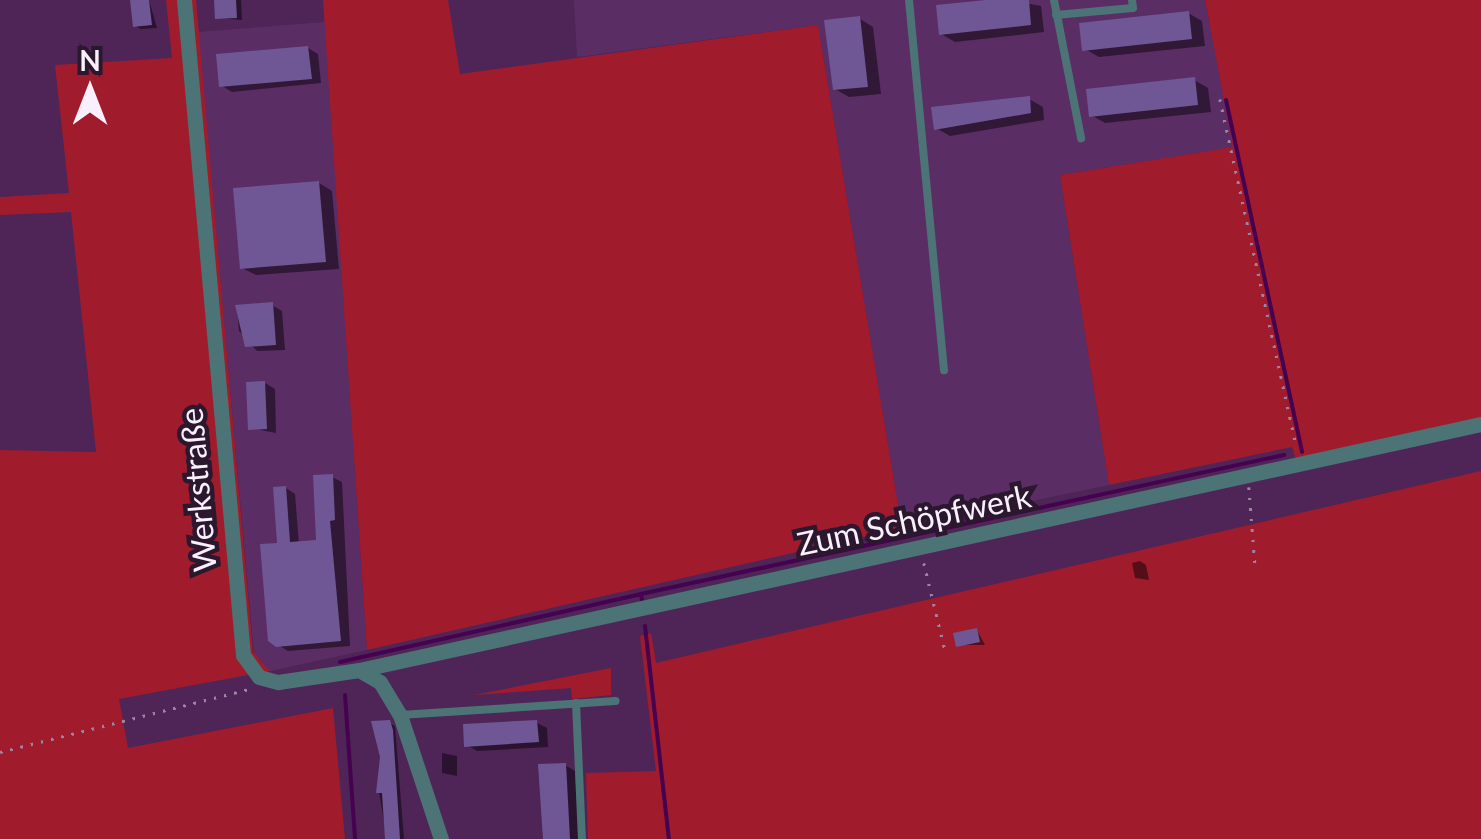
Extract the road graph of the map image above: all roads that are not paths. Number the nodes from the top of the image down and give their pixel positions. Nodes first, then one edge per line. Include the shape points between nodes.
1 (184, 0) edge
2 (908, 0) edge
3 (1054, 0) edge
4 (1132, 0) edge
5 (1056, 15) junction
6 (1082, 138) dead end
7 (944, 370) dead end
8 (1481, 424) edge
9 (358, 670) junction
10 (616, 700) dead end
11 (576, 703) junction
12 (400, 715) junction
13 (441, 839) edge
14 (582, 839) edge

1 - 9 street, Werkstraße via 236,628 260,676 278,682
2 - 7 lane
3 - 5 lane
4 - 5 lane via 1133,8
5 - 6 lane
8 - 9 street, Zum Schöpfwerk
9 - 12 street via 380,682
10 - 11 lane
11 - 12 lane
11 - 14 lane
12 - 13 street

